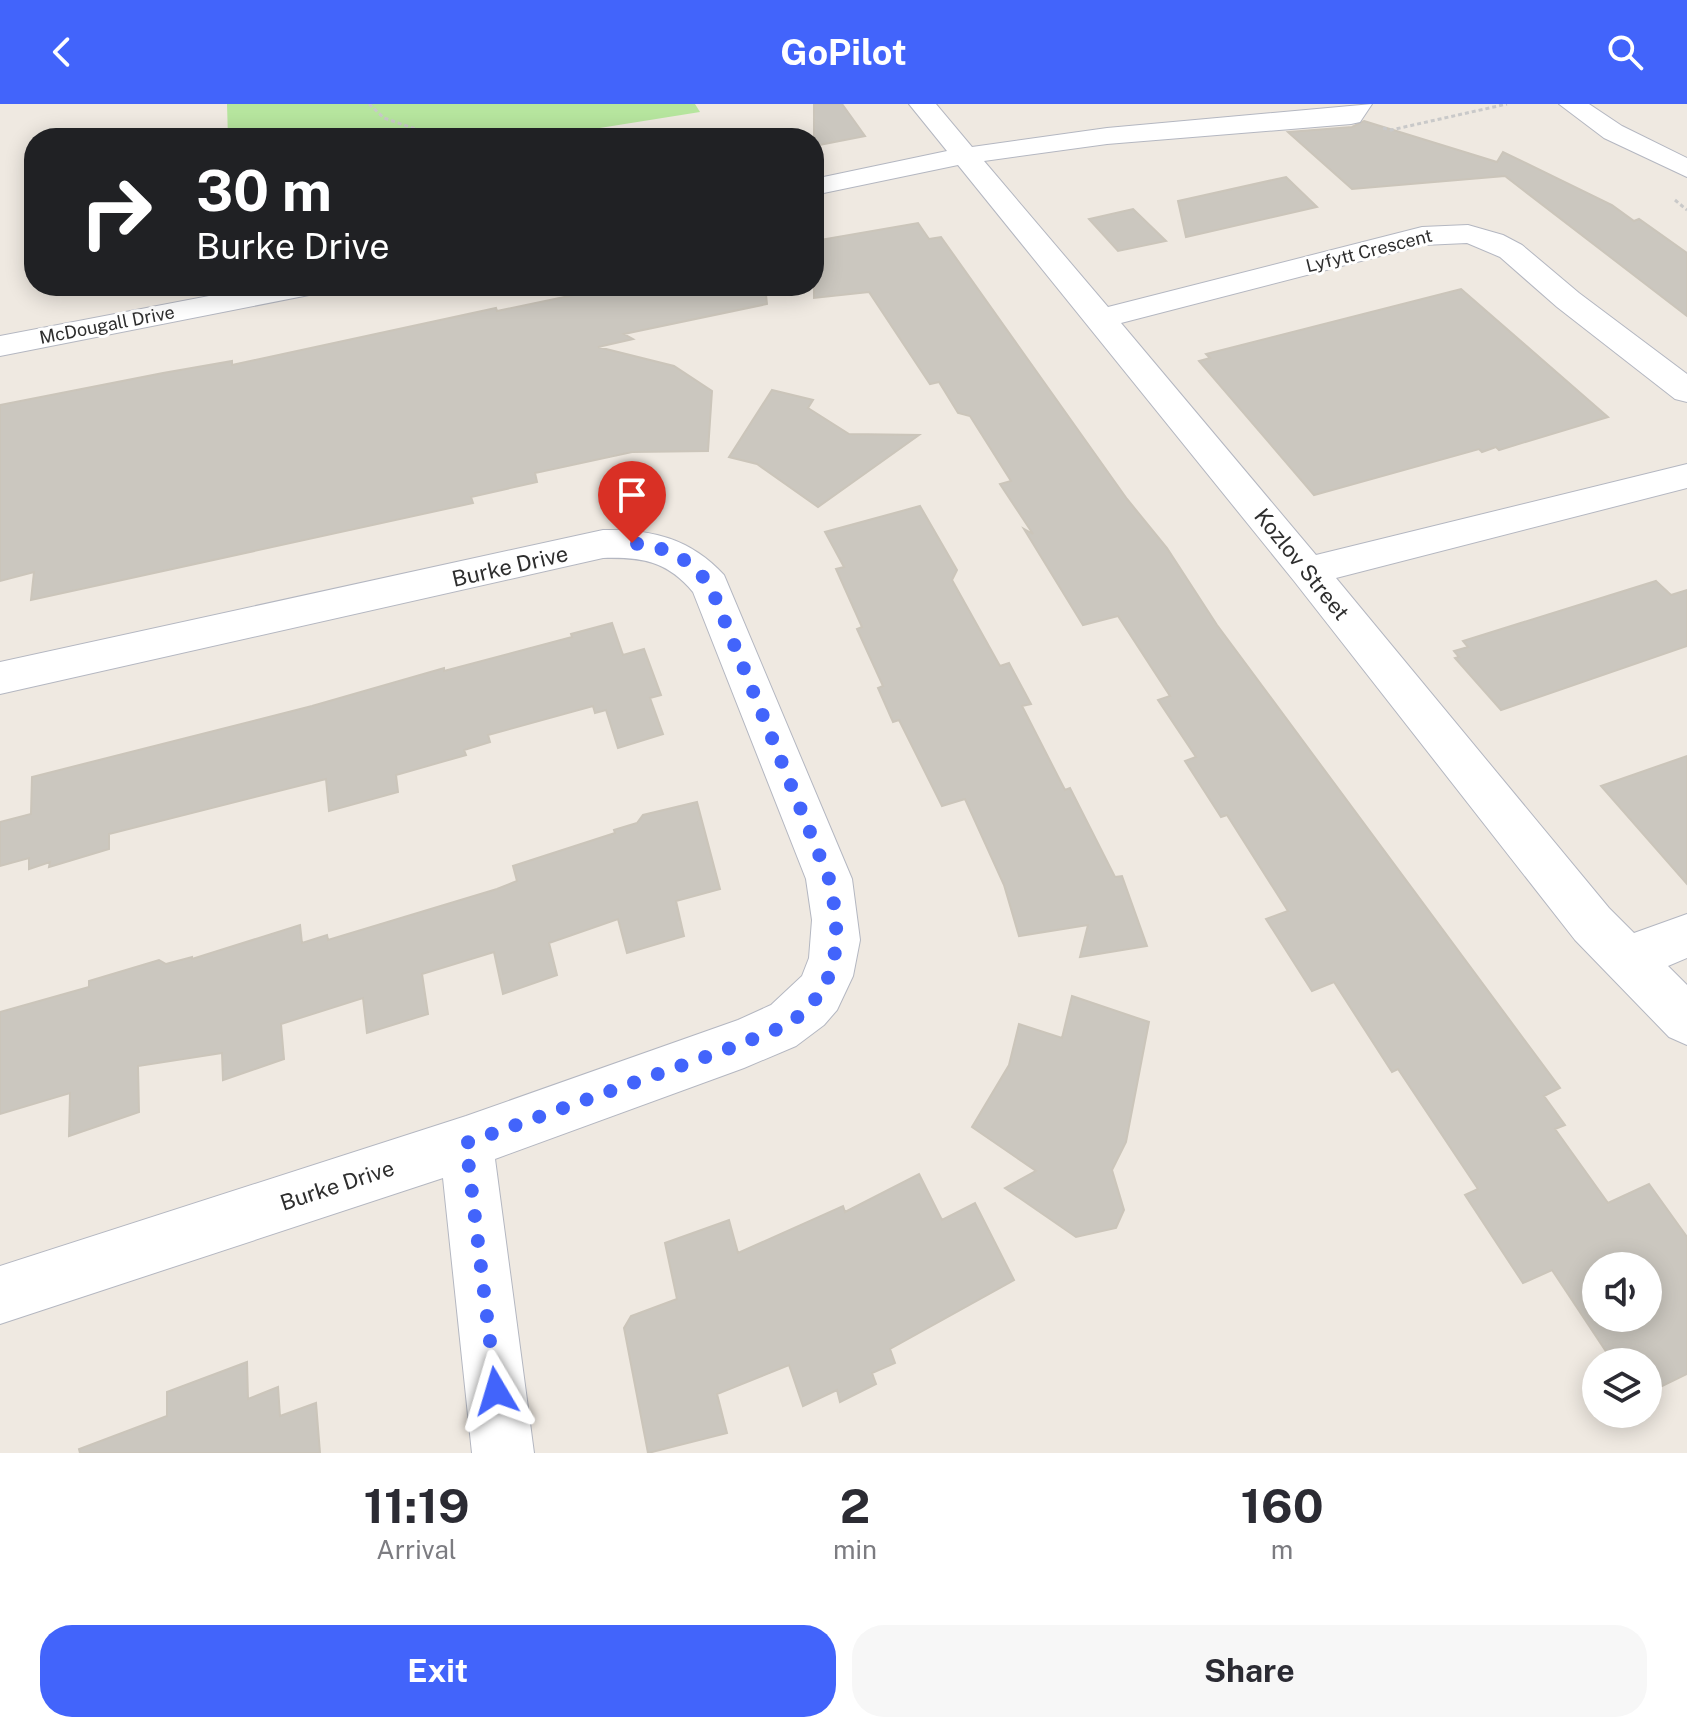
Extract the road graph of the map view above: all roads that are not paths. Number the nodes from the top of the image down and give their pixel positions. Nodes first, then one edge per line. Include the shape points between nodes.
1 (922, 104) edge
2 (1359, 104) edge
3 (1572, 104) edge
4 (964, 156) junction
5 (1687, 169) edge
6 (824, 185) edge
7 (258, 296) edge
8 (1100, 319) junction
9 (0, 346) edge
10 (1687, 391) edge
11 (1687, 476) edge
12 (1308, 571) junction
13 (0, 678) edge
14 (1687, 936) edge
15 (1626, 959) junction
16 (1687, 1020) edge
17 (466, 1143) junction
18 (0, 1295) edge
19 (503, 1453) edge

1 - 4 street, Kozlov Street
2 - 4 street via 1351,116 1331,119 1107,136
3 - 5 street via 1613,132
4 - 6 street
4 - 8 street, Kozlov Street
7 - 9 street, McDougall Drive
8 - 10 street, Lyfytt Crescent via 1422,236 1468,234 1493,241 1530,264 1568,300
8 - 12 street, Kozlov Street
11 - 12 street
12 - 15 street, Kozlov Street via 1592,924
13 - 17 street, Burke Drive via 603,544 663,547 694,565 710,585 829,879 838,918 823,991 789,1023 744,1043
14 - 15 street
15 - 16 street, Kozlov Street
17 - 18 street, Burke Drive
17 - 19 street

